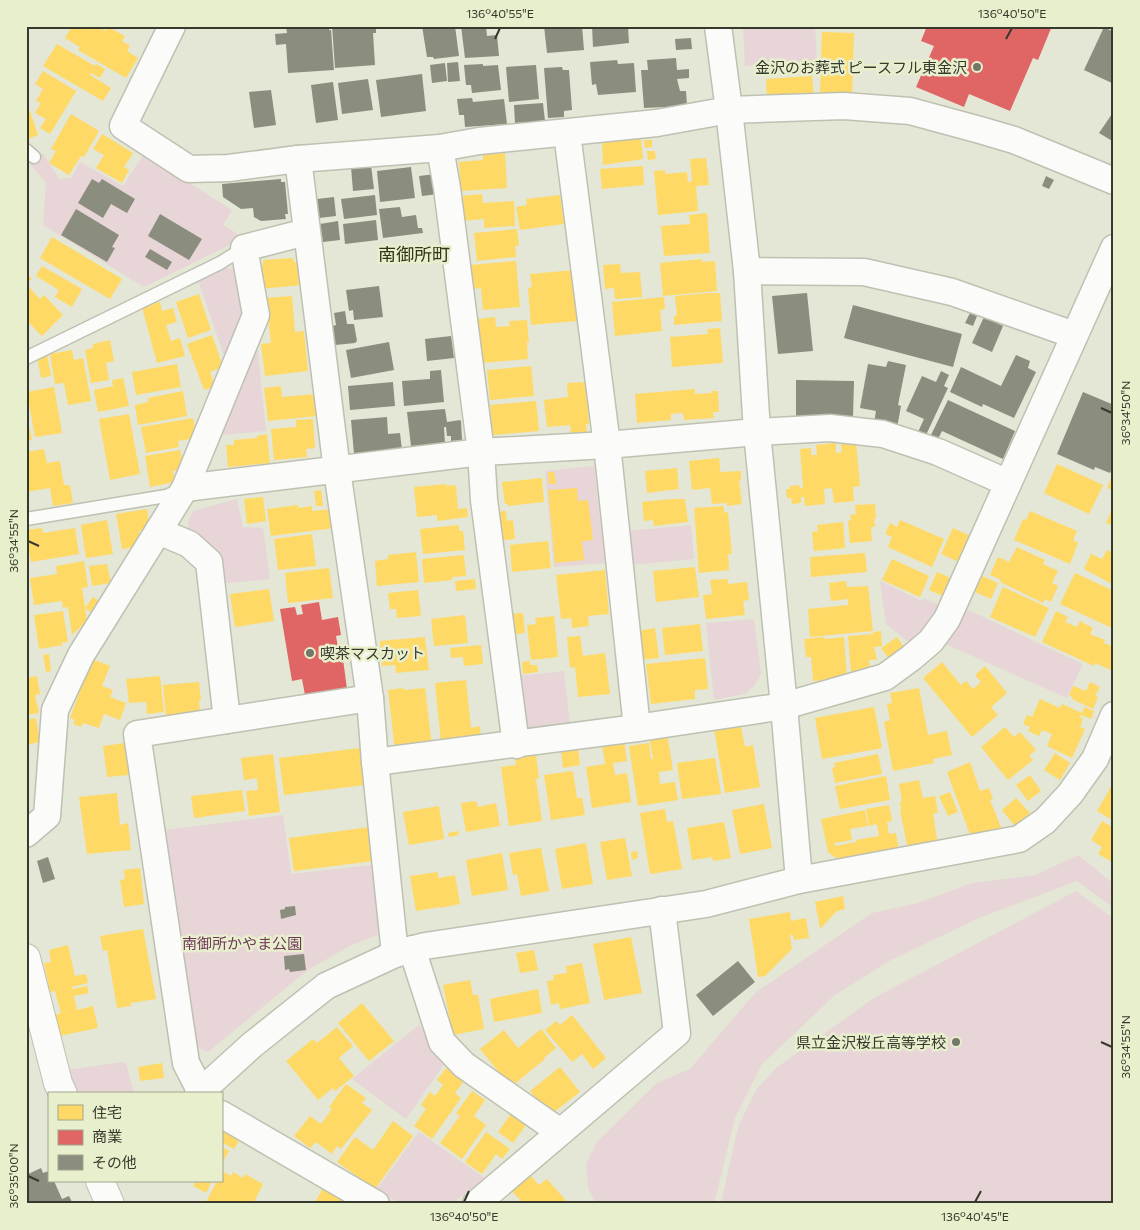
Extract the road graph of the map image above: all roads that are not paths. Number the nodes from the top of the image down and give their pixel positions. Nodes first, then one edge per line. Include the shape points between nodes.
1 (172, 26) edge
2 (718, 26) edge
3 (729, 110) junction
4 (567, 133) junction
5 (440, 148) junction
6 (298, 159) junction
7 (1114, 181) edge
8 (306, 232) junction
9 (244, 248) junction
10 (1114, 248) edge
11 (747, 271) junction
12 (1074, 335) junction
13 (26, 358) edge
14 (756, 432) junction
15 (607, 445) junction
16 (481, 452) junction
17 (337, 470) junction
18 (1008, 483) junction
19 (185, 488) junction
20 (26, 519) edge
21 (158, 531) junction
22 (370, 698) junction
23 (784, 706) junction
24 (1114, 715) edge
25 (227, 720) junction
26 (637, 728) junction
27 (516, 745) junction
28 (375, 762) junction
29 (1104, 763) edge
30 (26, 834) edge
31 (799, 880) junction
32 (662, 910) junction
33 (403, 952) junction
34 (26, 958) edge
35 (62, 1092) edge
36 (200, 1092) edge
37 (201, 1092) edge
38 (222, 1115) edge
39 (560, 1132) junction
40 (100, 1182) edge
41 (110, 1204) edge
42 (376, 1204) edge
43 (476, 1204) edge

1 - 6 street via 123,126 188,169 229,168
2 - 3 street
3 - 4 street via 657,123
3 - 7 street via 844,106 910,111 1014,140
3 - 11 street
4 - 5 street
4 - 15 street
5 - 6 street
5 - 16 street
6 - 8 street
8 - 9 street
8 - 17 street
9 - 13 lane via 220,263
9 - 19 street via 256,314
10 - 12 street
11 - 12 street via 864,272 952,292
11 - 14 street
12 - 18 street
14 - 15 street
14 - 18 street via 830,428 883,434 938,452
14 - 23 street
15 - 16 street
15 - 26 street
16 - 17 street
16 - 27 street via 484,500
17 - 19 street
17 - 22 street
18 - 23 street via 947,619 931,641 885,677
19 - 20 lane via 166,496
19 - 21 street
21 - 25 street via 189,544 209,562
21 - 30 street via 81,655 55,710 47,816
22 - 25 street
22 - 28 street
23 - 26 street
23 - 31 street
24 - 29 street
25 - 36 street via 138,734 186,1063
26 - 27 street
27 - 28 street
28 - 33 street
29 - 31 street via 1045,821 1019,839
31 - 32 street via 706,904
32 - 33 street
32 - 39 street via 677,1033
33 - 37 street via 326,986 252,1045
33 - 39 street via 442,1042 464,1065
34 - 35 main road
38 - 42 street
39 - 43 street
40 - 41 main road

